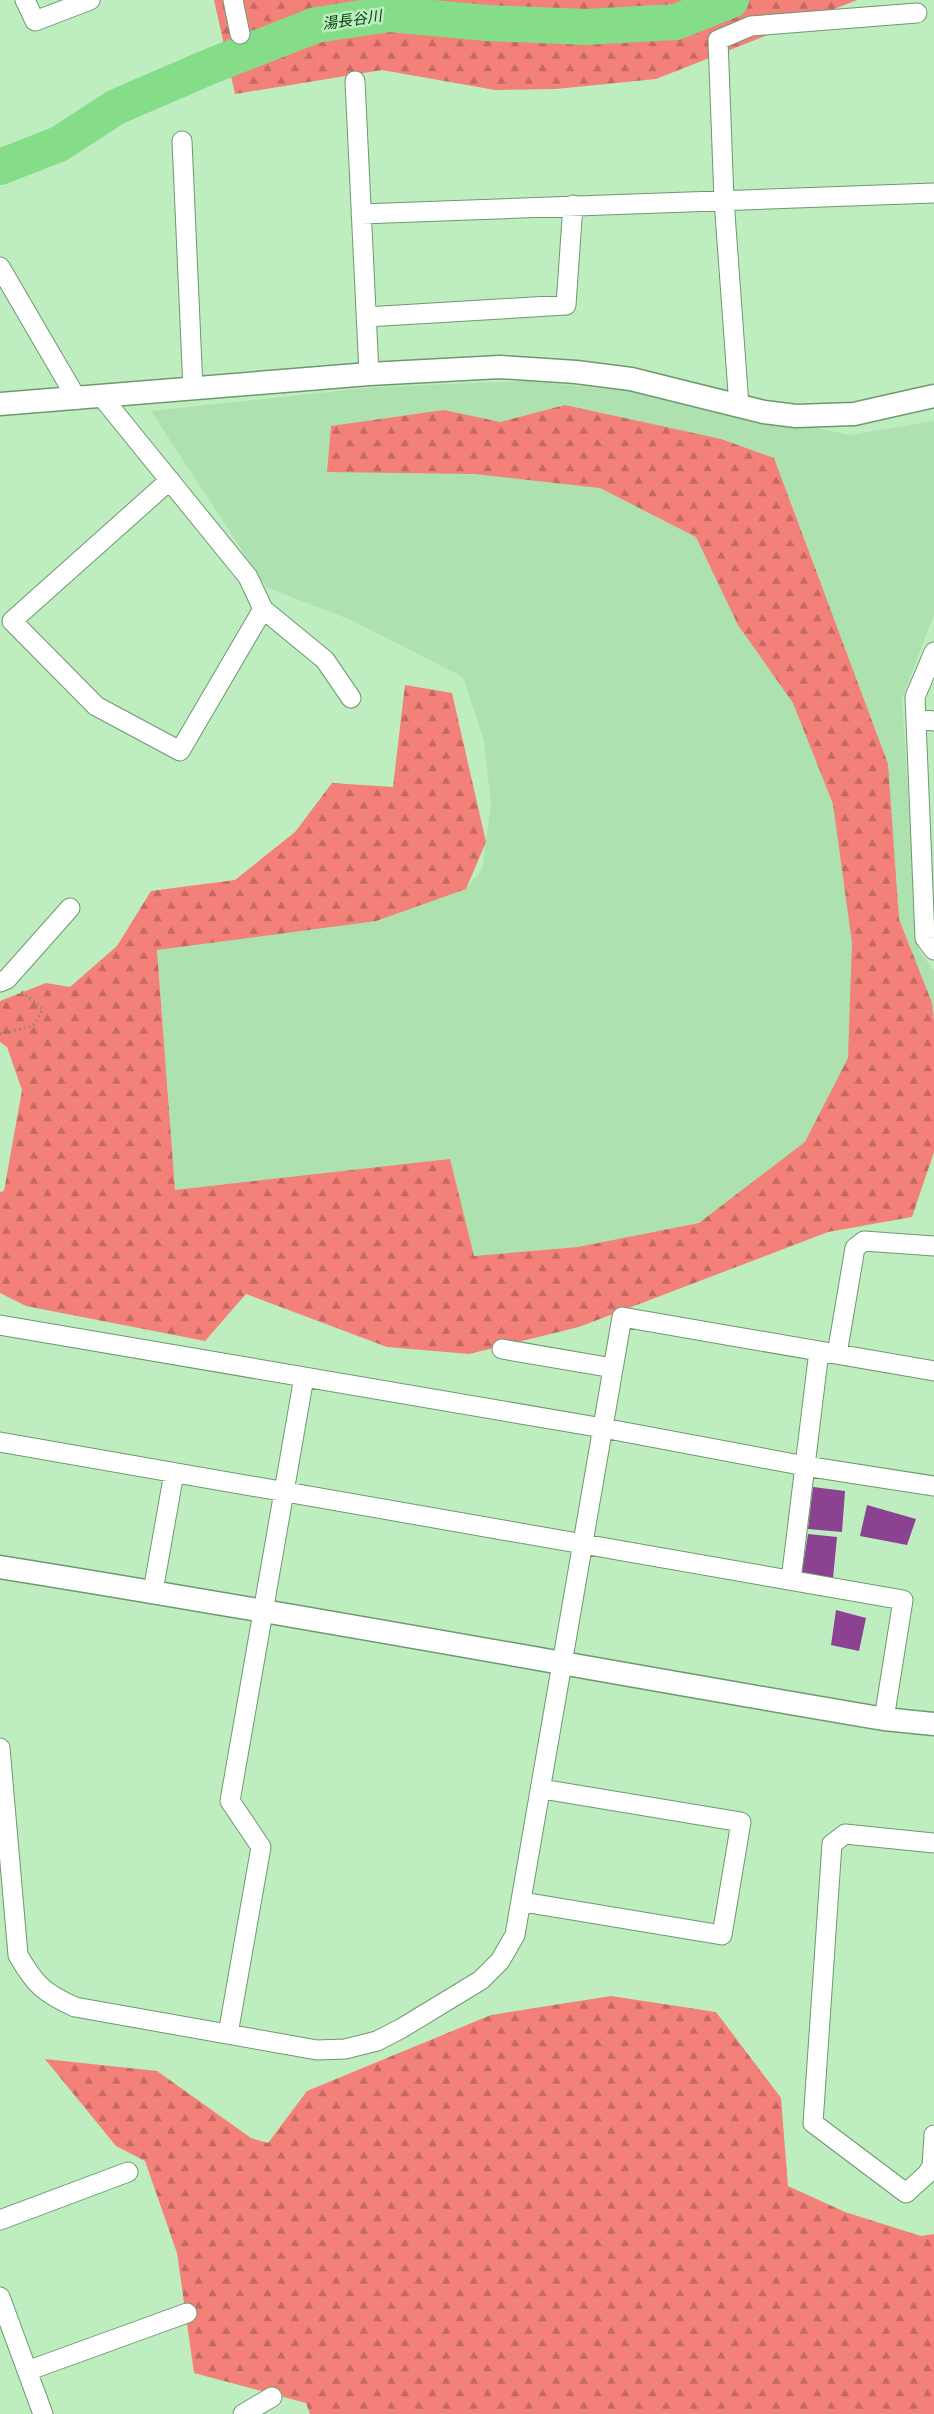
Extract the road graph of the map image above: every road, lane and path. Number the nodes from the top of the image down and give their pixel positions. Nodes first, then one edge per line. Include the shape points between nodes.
1 (25, 0) edge
2 (90, 0) edge
3 (233, 0) edge
4 (917, 14) dead end
5 (240, 34) dead end
6 (355, 81) dead end
7 (182, 141) dead end
8 (934, 193) edge
9 (724, 200) junction
10 (574, 205) junction
11 (361, 214) junction
12 (0, 267) edge
13 (366, 317) junction
14 (369, 374) junction
15 (194, 389) junction
16 (102, 396) junction
17 (934, 396) edge
18 (77, 398) junction
19 (0, 404) edge
20 (739, 406) junction
21 (170, 480) junction
22 (263, 609) junction
23 (934, 652) edge
24 (351, 698) dead end
25 (925, 720) edge
26 (928, 864) edge
27 (70, 908) dead end
28 (934, 950) edge
29 (3, 980) edge
30 (0, 1034) edge
31 (934, 1246) edge
32 (0, 1325) edge
33 (502, 1349) dead end
34 (828, 1353) junction
35 (613, 1368) junction
36 (934, 1371) edge
37 (304, 1377) junction
38 (603, 1428) junction
39 (0, 1442) edge
40 (805, 1466) junction
41 (174, 1472) junction
42 (934, 1486) edge
43 (284, 1492) junction
44 (583, 1544) junction
45 (0, 1567) edge
46 (791, 1580) junction
47 (154, 1592) junction
48 (264, 1609) junction
49 (563, 1665) junction
50 (884, 1719) junction
51 (934, 1724) edge
52 (0, 1748) edge
53 (542, 1790) junction
54 (934, 1843) edge
55 (5, 1865) edge
56 (523, 1902) junction
57 (228, 2034) junction
58 (934, 2135) edge
59 (933, 2166) edge
60 (128, 2172) dead end
61 (0, 2220) edge
62 (0, 2297) edge
63 (187, 2313) dead end
64 (27, 2371) junction
65 (272, 2396) dead end
66 (43, 2414) edge
67 (243, 2414) edge

1 - 2 street via 35,21
3 - 5 street
4 - 9 street via 751,26 718,40
6 - 11 street
7 - 15 street
8 - 9 street
9 - 10 street
9 - 20 street
10 - 11 street
10 - 13 street via 566,305
11 - 13 street
12 - 18 street
13 - 14 street
14 - 15 street
14 - 20 street via 500,367 576,372 631,379
15 - 16 street
16 - 18 street
16 - 21 street
17 - 20 street via 854,414 819,417 764,412
18 - 19 street
21 - 22 street via 248,577
21 - 22 street via 12,622 96,706 180,751
22 - 24 street via 325,660
23 - 25 street via 916,697
25 - 26 street
26 - 28 street via 925,938
27 - 29 street
29 - 30 path via 43,1009 33,1026
31 - 34 street via 864,1241 855,1248
32 - 37 street
33 - 35 street
34 - 35 street via 622,1317
34 - 36 street
34 - 40 street
35 - 38 street
37 - 38 street
37 - 43 street
38 - 40 street
38 - 44 street
39 - 41 street
40 - 42 street
40 - 46 street
41 - 43 street
41 - 47 street
43 - 44 street
43 - 48 street
44 - 46 street
44 - 49 street
45 - 47 street
46 - 50 street via 903,1600
47 - 48 street
48 - 49 street
48 - 57 street via 230,1801 261,1847
49 - 50 street
49 - 53 street
50 - 51 street
52 - 55 street
53 - 56 street
53 - 56 street via 741,1822 724,1925 722,1934
54 - 59 street via 845,1834 832,1844 813,2123 906,2194
55 - 57 street via 18,1956 33,1981 54,1998 75,2007
56 - 57 street via 516,1935 500,1961 481,1980 377,2040 345,2049 317,2050
58 - 59 street
60 - 61 street
62 - 64 street
63 - 64 street
64 - 66 street
65 - 67 street

